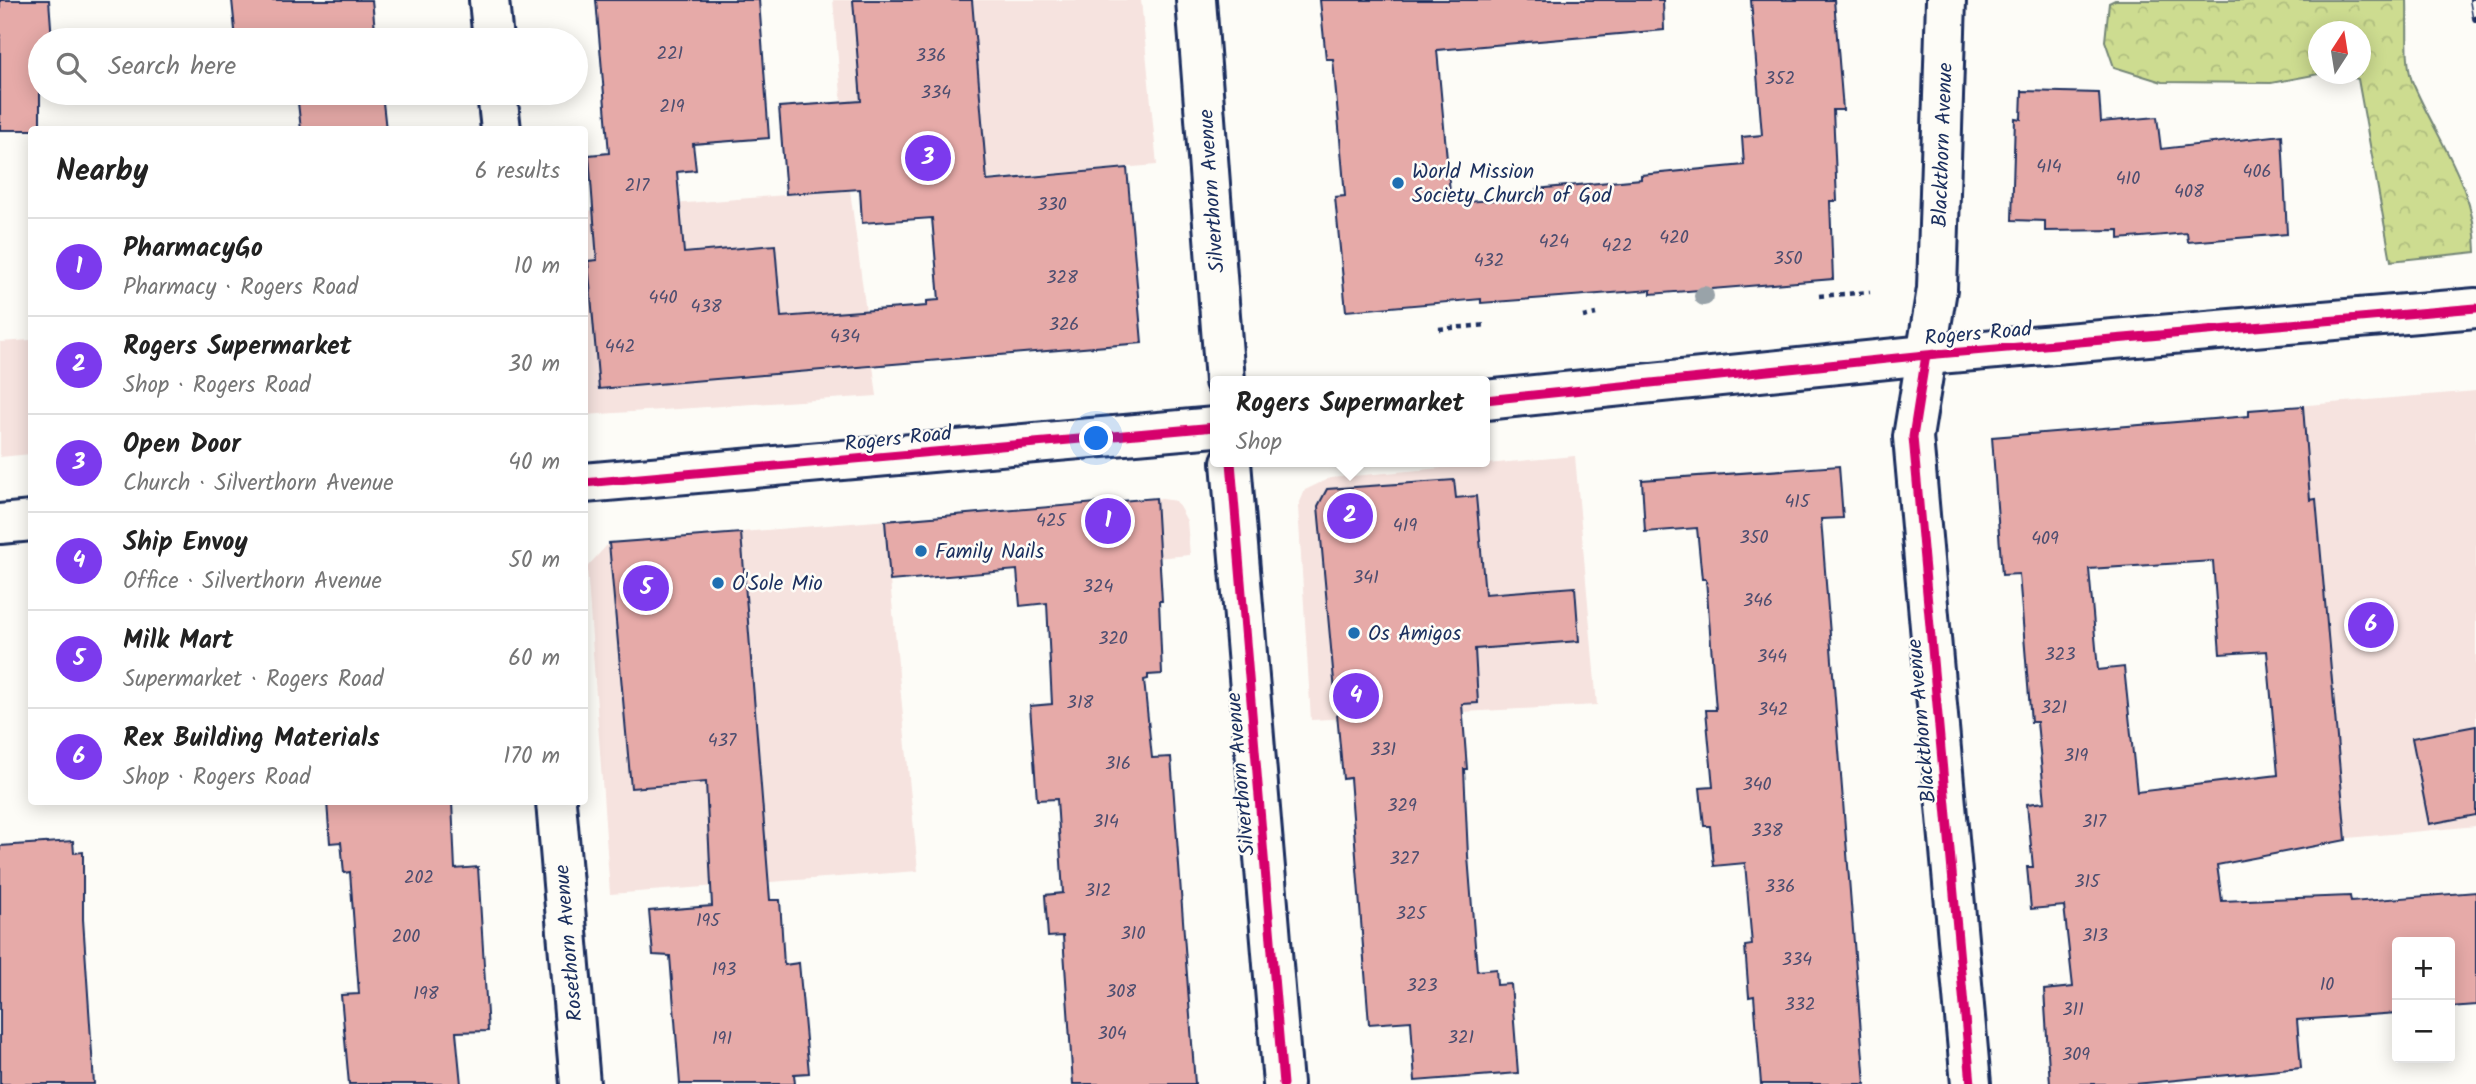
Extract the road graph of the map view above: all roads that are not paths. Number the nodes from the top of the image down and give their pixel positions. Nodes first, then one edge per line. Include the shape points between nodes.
1 (489, 0) edge
2 (1196, 0) edge
3 (1946, 0) edge
4 (492, 28) edge
5 (498, 105) edge
6 (500, 126) edge
7 (2476, 308) edge
8 (1926, 355) junction
9 (1225, 376) edge
10 (1490, 399) edge
11 (1210, 428) edge
12 (1231, 467) edge
13 (588, 483) edge
14 (28, 522) edge
15 (0, 524) edge
16 (556, 805) edge
17 (580, 1084) edge
18 (1283, 1084) edge
19 (1971, 1084) edge

1 - 4 street
2 - 9 street, Silverthorn Avenue
3 - 8 street, Blackthorn Avenue via 1937,289
5 - 6 street
7 - 8 street, Rogers Road
8 - 10 street, Rogers Road
8 - 19 street, Blackthorn Avenue via 1913,437
11 - 13 street, Rogers Road
12 - 18 street, Silverthorn Avenue
14 - 15 street
16 - 17 street, Rosethorn Avenue

